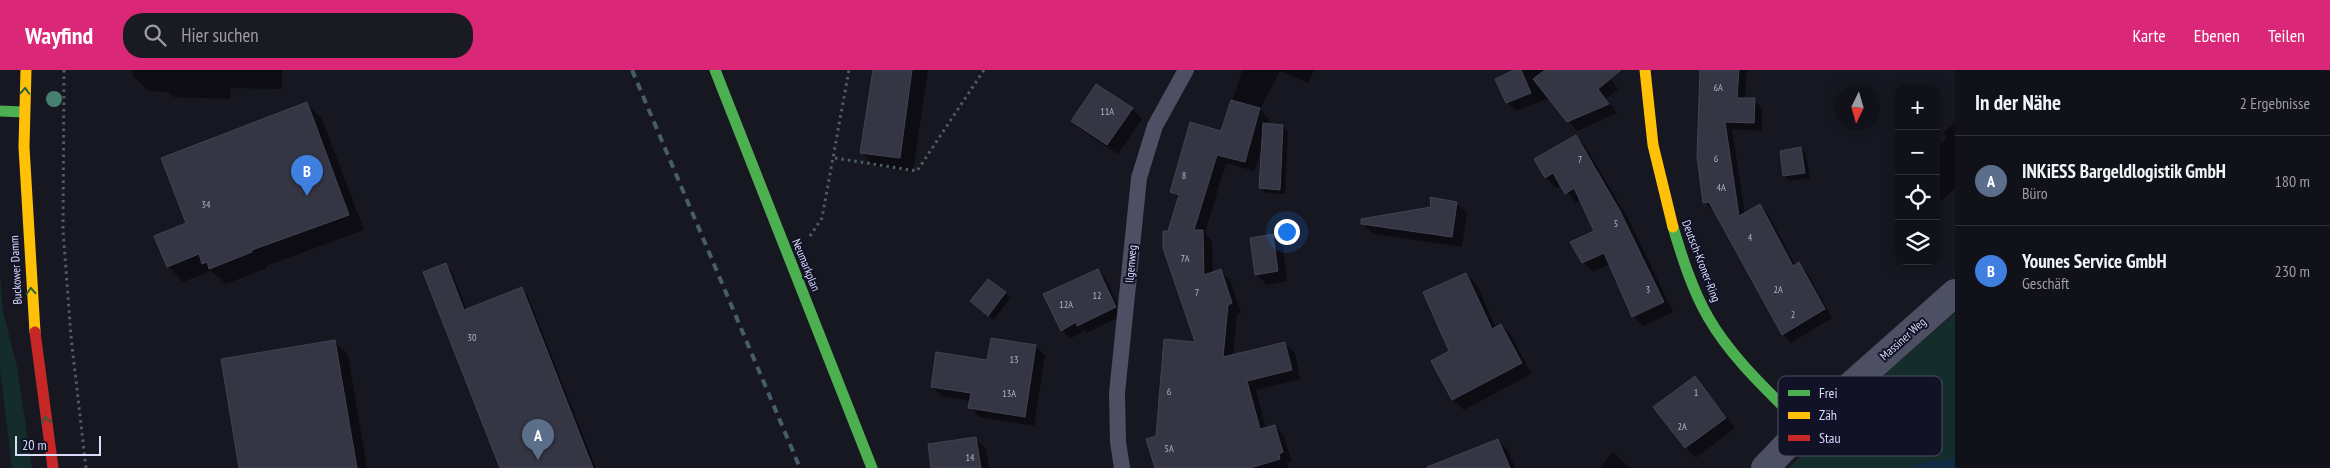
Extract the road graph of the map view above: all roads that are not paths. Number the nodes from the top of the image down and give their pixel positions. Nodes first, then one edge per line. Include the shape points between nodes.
1 (26, 70) edge
2 (1186, 70) edge
3 (1645, 70) edge
4 (715, 71) edge
5 (0, 111) edge
6 (24, 112) junction
7 (1955, 293) edge
8 (1861, 376) edge
9 (1778, 401) edge
10 (1778, 454) edge
11 (52, 468) edge
12 (872, 468) edge
13 (1122, 468) edge
14 (1765, 468) edge

6 -> 1 street, Buckower Damm
2 - 13 lane, Ilgenweg via 1155,126 1140,178 1117,393
3 - 9 street, Deutsch-Kroner-Ring via 1650,128 1661,183 1700,302 1724,341
4 - 12 street, Neumarkplan
5 - 6 street
11 -> 6 street, Buckower Damm via 32,311
7 - 8 street, Massiner Weg
10 - 14 street, Massiner Weg

